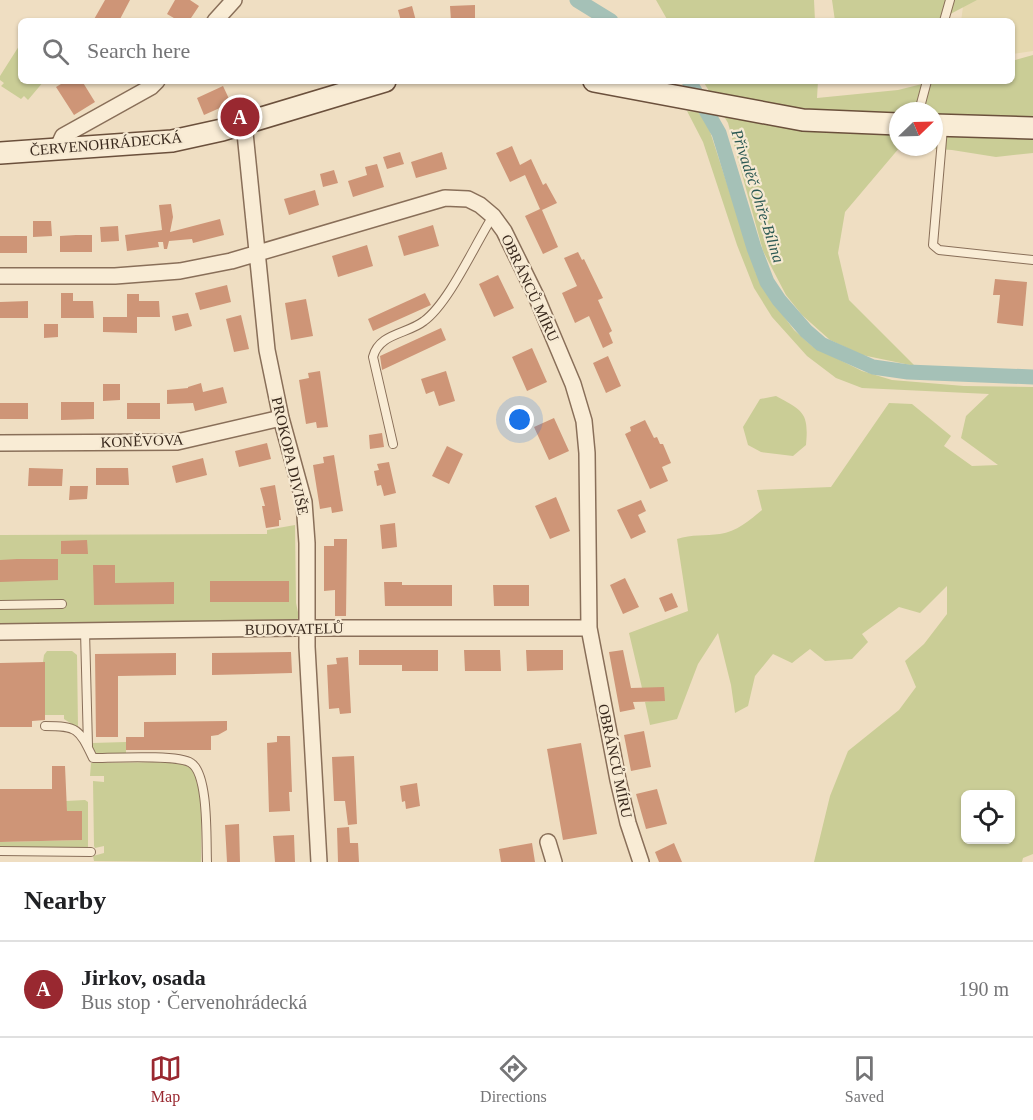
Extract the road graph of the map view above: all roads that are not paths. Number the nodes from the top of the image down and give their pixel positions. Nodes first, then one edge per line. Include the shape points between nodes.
1 (234, 0) edge
2 (950, 0) edge
3 (218, 18) edge
4 (945, 18) edge
5 (153, 84) edge
6 (375, 84) edge
7 (609, 84) edge
8 (926, 84) edge
9 (921, 102) edge
10 (244, 123) junction
11 (889, 124) edge
12 (943, 125) edge
13 (1033, 128) edge
14 (57, 149) junction
15 (0, 153) edge
16 (937, 156) edge
17 (493, 216) junction
18 (258, 253) junction
19 (1033, 260) edge
20 (0, 276) edge
21 (281, 418) junction
22 (0, 443) edge
23 (393, 444) dead end
24 (62, 604) dead end
25 (0, 605) edge
26 (306, 628) junction
27 (589, 628) junction
28 (85, 631) junction
29 (0, 632) edge
30 (45, 726) dead end
31 (88, 748) junction
32 (548, 842) dead end
33 (0, 851) edge
34 (91, 852) dead end
35 (638, 859) edge
36 (207, 862) edge
37 (319, 862) edge
38 (554, 862) edge

1 - 3 street
2 - 4 lane
5 - 14 street via 63,136
6 - 10 street, ČERVENOHRÁDECKÁ
7 - 11 street via 803,120
8 - 9 lane
10 - 14 street, ČERVENOHRÁDECKÁ via 172,141
10 - 18 street, PROKOPA DIVIŠE
12 - 13 street
14 - 15 street, ČERVENOHRÁDECKÁ
16 - 19 lane via 933,245 939,250
17 - 18 street, OBRÁNCŮ MÍRU via 468,199 445,198
17 - 23 lane via 440,305 424,322 385,339 375,349 373,357
17 - 27 street, OBRÁNCŮ MÍRU via 536,296 570,374 584,421
18 - 20 street, OBRÁNCŮ MÍRU via 180,271 115,276
18 - 21 street, PROKOPA DIVIŠE via 267,350
21 - 22 street, KONĚVOVA via 177,442
21 - 26 street, PROKOPA DIVIŠE via 304,502
24 - 25 lane
26 - 27 street, BUDOVATELŮ
26 - 28 street, BUDOVATELŮ
26 - 37 street, PROKOPA DIVIŠE
27 - 35 street, OBRÁNCŮ MÍRU via 618,780
28 - 29 street, BUDOVATELŮ
28 - 31 lane
30 - 31 lane via 75,729
31 - 36 lane via 93,758 176,759 192,763 202,784
32 - 38 street
33 - 34 lane

